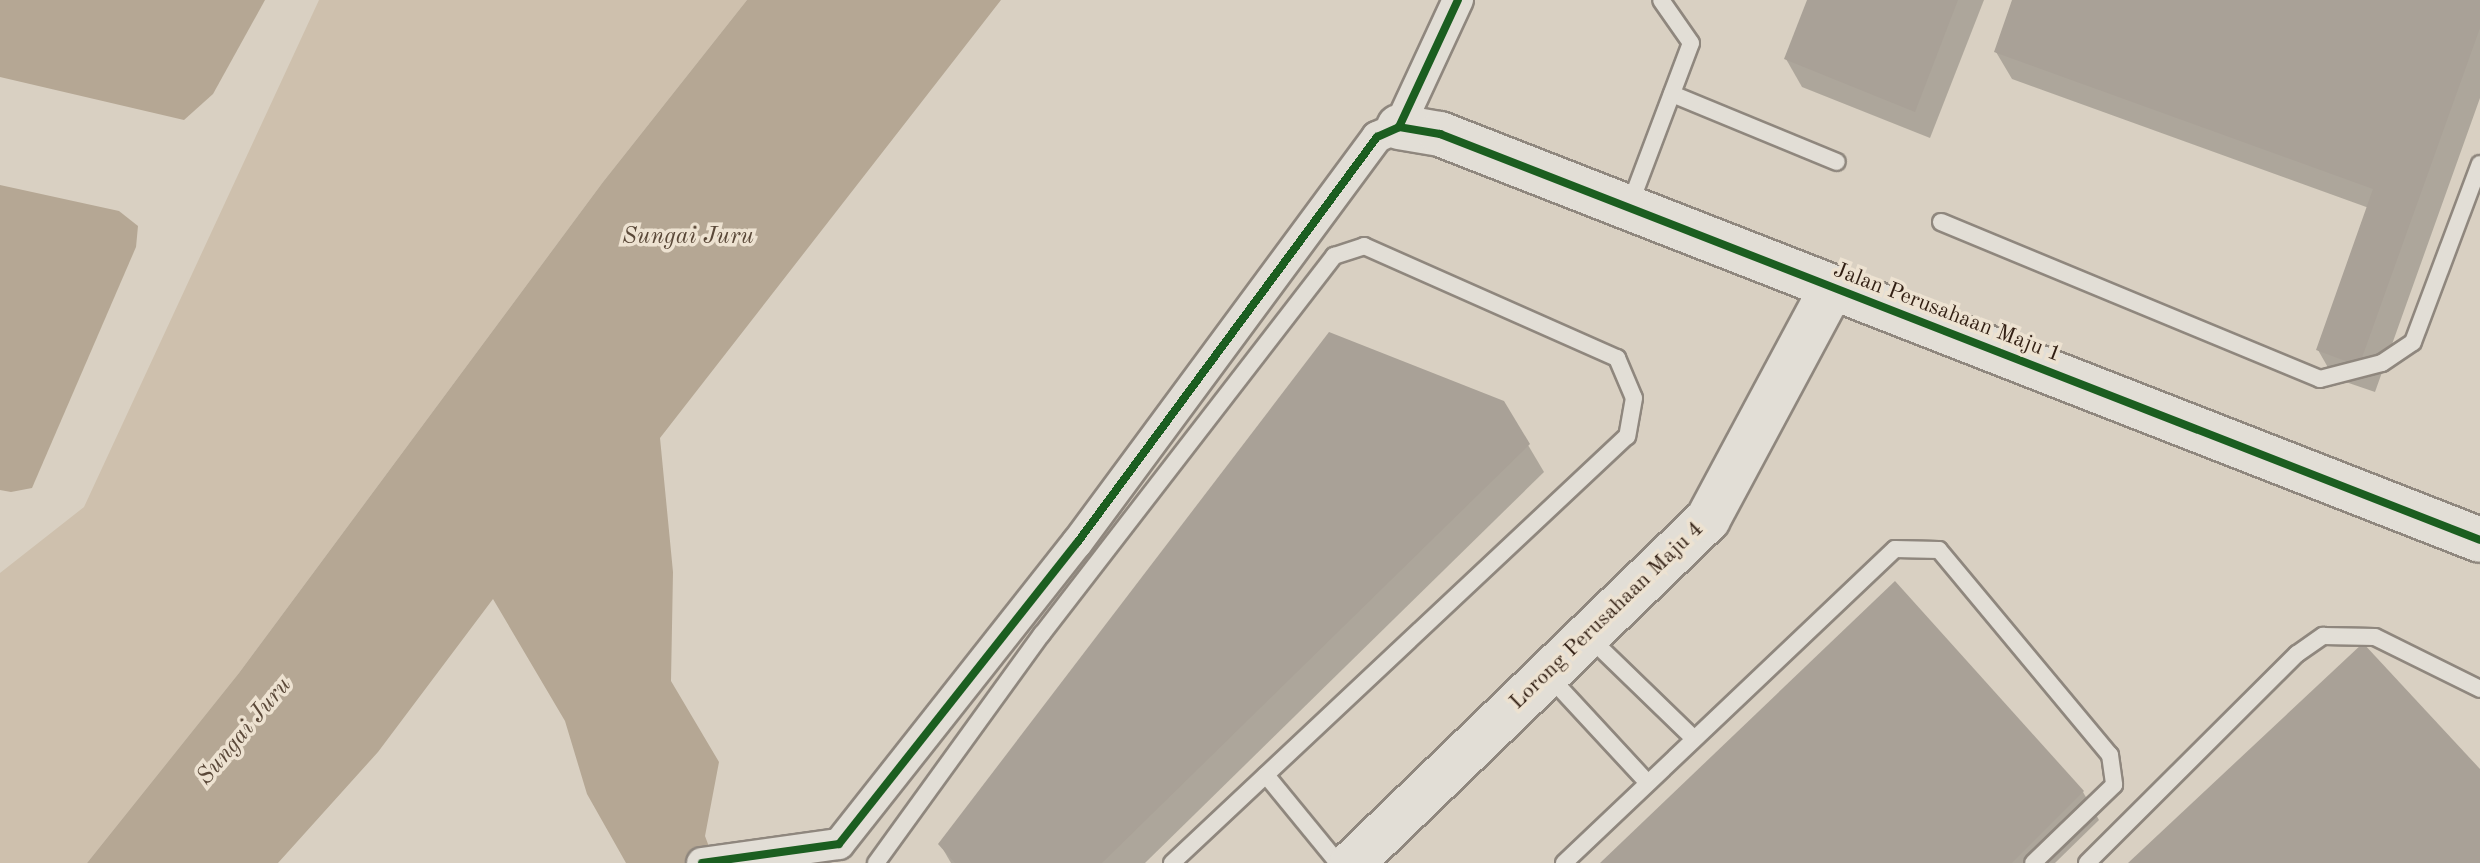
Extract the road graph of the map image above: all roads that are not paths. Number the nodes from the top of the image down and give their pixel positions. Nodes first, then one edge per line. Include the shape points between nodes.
1 (1458, 0) edge
2 (1661, 0) edge
3 (1672, 94) junction
4 (1399, 127) junction
5 (1837, 162) dead end
6 (2480, 164) edge
7 (1629, 208) junction
8 (1941, 222) dead end
9 (1832, 288) junction
10 (2480, 540) edge
11 (1587, 636) junction
12 (1547, 674) junction
13 (2480, 689) edge
14 (1692, 737) junction
15 (1266, 775) junction
16 (1647, 782) junction
17 (713, 861) edge
18 (876, 863) edge
19 (1172, 863) edge
20 (1338, 863) edge
21 (1352, 863) edge
22 (1564, 863) edge
23 (2033, 863) edge
24 (2087, 863) edge

1 - 4 street
2 - 3 lane via 1691,43
3 - 5 lane
3 - 7 lane
4 - 7 street, Jalan Perusahaan Maju 1 via 1440,134
4 - 17 street via 1377,137 1077,543 839,844
6 - 8 lane via 2413,342 2382,363 2320,379
7 - 9 street, Jalan Perusahaan Maju 1
9 - 10 street, Jalan Perusahaan Maju 1
9 - 11 street, Lorong Perusahaan Maju 4 via 1708,519
11 - 12 street, Lorong Perusahaan Maju 4
11 - 14 lane
12 - 16 lane
12 - 21 street, Lorong Perusahaan Maju 4
13 - 24 lane via 2375,637 2323,636 2297,654
14 - 16 lane
14 - 23 lane via 1895,549 1939,550 2110,755 2114,785
15 - 18 lane via 1627,436 1634,398 1617,358 1364,246 1334,256 1042,634
15 - 19 lane
15 - 20 lane
16 - 22 lane

